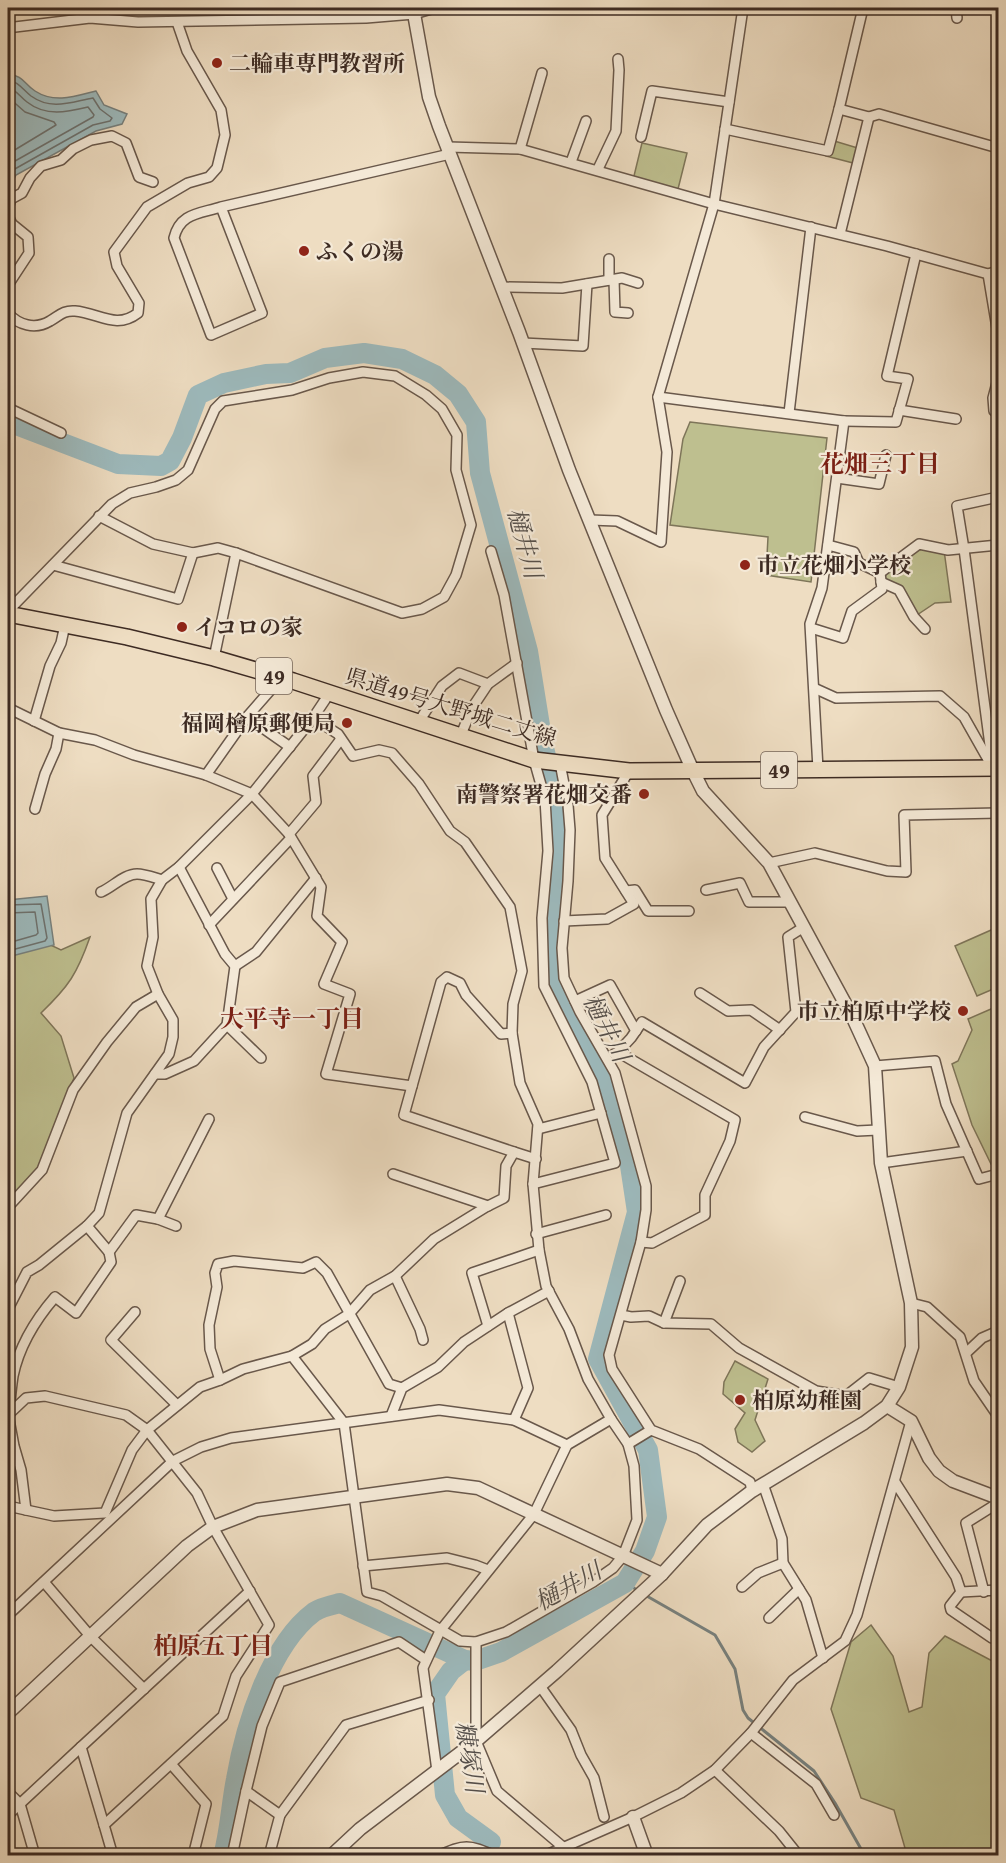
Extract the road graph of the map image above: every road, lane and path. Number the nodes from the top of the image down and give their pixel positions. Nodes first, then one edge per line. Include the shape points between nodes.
1 (85, 8) edge
2 (435, 8) edge
3 (743, 8) edge
4 (863, 8) edge
5 (956, 8) edge
6 (414, 11) edge
7 (90, 18) junction
8 (957, 18) dead end
9 (177, 22) junction
10 (8, 29) edge
11 (618, 59) dead end
12 (542, 73) dead end
13 (729, 102) junction
14 (839, 109) junction
15 (869, 117) junction
16 (586, 120) dead end
17 (725, 129) junction
18 (641, 137) dead end
19 (999, 147) edge
20 (520, 149) junction
21 (449, 151) junction
22 (571, 162) junction
23 (598, 169) junction
24 (153, 182) dead end
25 (714, 204) junction
26 (221, 207) junction
27 (8, 208) edge
28 (8, 216) edge
29 (811, 227) junction
30 (840, 234) junction
31 (916, 254) junction
32 (609, 259) dead end
33 (999, 272) edge
34 (988, 274) junction
35 (611, 280) junction
36 (638, 283) dead end
37 (586, 284) junction
38 (8, 285) edge
39 (501, 287) junction
40 (8, 313) edge
41 (628, 313) dead end
42 (999, 334) edge
43 (523, 343) junction
44 (999, 378) edge
45 (658, 397) junction
46 (8, 408) edge
47 (899, 410) junction
48 (789, 414) junction
49 (999, 414) edge
50 (956, 419) dead end
51 (844, 420) junction
52 (61, 433) dead end
53 (886, 455) dead end
54 (837, 478) junction
55 (999, 497) edge
56 (99, 516) junction
57 (590, 520) junction
58 (828, 545) junction
59 (999, 545) edge
60 (964, 549) junction
61 (491, 551) dead end
62 (193, 553) junction
63 (236, 553) junction
64 (53, 565) junction
65 (880, 578) junction
66 (8, 612) edge
67 (65, 625) junction
68 (811, 628) junction
69 (925, 629) dead end
70 (214, 658) junction
71 (517, 663) junction
72 (281, 678) junction
73 (488, 684) junction
74 (814, 688) junction
75 (329, 694) junction
76 (8, 708) edge
77 (247, 717) junction
78 (313, 718) junction
79 (34, 721) junction
80 (418, 723) junction
81 (59, 733) junction
82 (460, 737) junction
83 (341, 739) junction
84 (290, 747) junction
85 (534, 760) junction
86 (560, 763) junction
87 (996, 768) edge
88 (818, 769) junction
89 (628, 771) junction
90 (693, 771) junction
91 (206, 775) junction
92 (252, 794) junction
93 (35, 809) dead end
94 (999, 813) edge
95 (290, 836) junction
96 (769, 863) junction
97 (179, 867) junction
98 (217, 868) dead end
99 (316, 878) junction
100 (162, 880) junction
101 (706, 890) dead end
102 (626, 891) junction
103 (100, 892) dead end
104 (233, 899) junction
105 (789, 902) junction
106 (689, 911) dead end
107 (564, 921) junction
108 (209, 925) junction
109 (804, 927) junction
110 (235, 966) junction
111 (700, 993) dead end
112 (158, 994) junction
113 (575, 1001) junction
114 (227, 1025) junction
115 (780, 1030) junction
116 (636, 1031) junction
117 (512, 1033) junction
118 (618, 1052) junction
119 (261, 1058) dead end
120 (606, 1058) junction
121 (875, 1066) junction
122 (155, 1074) junction
123 (412, 1086) junction
124 (600, 1113) junction
125 (805, 1117) dead end
126 (209, 1119) dead end
127 (538, 1129) junction
128 (878, 1130) junction
129 (967, 1150) junction
130 (514, 1152) junction
131 (536, 1159) junction
132 (881, 1163) junction
133 (393, 1174) dead end
134 (999, 1174) edge
135 (532, 1184) junction
136 (488, 1206) junction
137 (8, 1207) edge
138 (606, 1215) dead end
139 (158, 1219) junction
140 (87, 1226) junction
141 (176, 1226) dead end
142 (536, 1234) junction
143 (641, 1242) junction
144 (539, 1250) junction
145 (109, 1252) junction
146 (395, 1276) junction
147 (680, 1281) dead end
148 (549, 1292) junction
149 (911, 1302) junction
150 (8, 1309) edge
151 (135, 1312) dead end
152 (508, 1313) junction
153 (349, 1314) junction
154 (621, 1315) junction
155 (664, 1323) junction
156 (488, 1326) junction
157 (999, 1331) edge
158 (423, 1340) dead end
159 (966, 1353) junction
160 (292, 1356) junction
161 (220, 1380) junction
162 (899, 1387) junction
163 (402, 1388) junction
164 (177, 1406) junction
165 (887, 1406) junction
166 (8, 1414) edge
167 (391, 1416) junction
168 (999, 1416) edge
169 (611, 1419) junction
170 (514, 1420) junction
171 (911, 1421) junction
172 (344, 1423) junction
173 (147, 1430) junction
174 (651, 1430) junction
175 (628, 1444) junction
176 (567, 1445) junction
177 (173, 1461) junction
178 (895, 1482) junction
179 (758, 1488) junction
180 (354, 1497) junction
181 (999, 1498) edge
182 (999, 1503) edge
183 (8, 1506) edge
184 (26, 1510) junction
185 (534, 1514) junction
186 (213, 1527) junction
187 (626, 1557) junction
188 (783, 1563) junction
189 (363, 1566) junction
190 (489, 1570) junction
191 (657, 1571) junction
192 (44, 1582) junction
193 (742, 1587) dead end
194 (799, 1589) junction
195 (999, 1590) edge
196 (250, 1591) junction
197 (961, 1592) junction
198 (984, 1592) junction
199 (8, 1615) edge
200 (769, 1618) dead end
201 (439, 1634) junction
202 (91, 1637) junction
203 (992, 1638) dead end
204 (475, 1645) junction
205 (428, 1657) junction
206 (823, 1658) junction
207 (540, 1686) junction
208 (144, 1689) junction
209 (429, 1700) junction
210 (8, 1713) edge
211 (751, 1733) junction
212 (476, 1742) junction
213 (81, 1747) junction
214 (171, 1764) junction
215 (439, 1770) junction
216 (715, 1770) junction
217 (246, 1791) junction
218 (8, 1792) edge
219 (20, 1804) junction
220 (8, 1815) edge
221 (280, 1815) junction
222 (834, 1815) dead end
223 (603, 1817) dead end
224 (633, 1817) junction
225 (104, 1825) junction
226 (563, 1847) junction
227 (34, 1856) edge
228 (113, 1856) edge
229 (191, 1856) edge
230 (232, 1856) edge
231 (270, 1856) edge
232 (331, 1856) edge
233 (438, 1856) edge
234 (495, 1856) edge
235 (544, 1856) edge
236 (647, 1856) edge
237 (799, 1856) edge

1 - 7 street
2 - 6 street
3 - 13 street
4 - 14 street
5 - 8 street
6 - 9 street via 366,18
6 - 21 street via 429,97
7 - 9 street
7 - 10 street
9 - 40 street via 187,51 221,110 225,135 217,168 209,177 188,183 147,207 114,252 117,266 139,303 138,313 130,319 106,321 74,311 59,313 49,322 34,326 16,322
11 - 23 street via 616,131
12 - 20 street
13 - 17 street
13 - 18 street via 652,91
14 - 15 street
14 - 17 street via 828,151
15 - 19 street via 879,114
15 - 30 street
16 - 22 street
17 - 25 street
20 - 21 street
20 - 22 street
21 - 26 street
21 - 39 street
22 - 23 street
23 - 25 street
24 - 27 street via 140,177 126,143 112,136 91,140 73,148 61,160 41,166 22,193 11,199
25 - 29 street
25 - 45 street
26 - 26 street via 179,222 174,238 211,336 262,313
28 - 38 street via 28,237 29,253
29 - 30 street
29 - 48 street
30 - 31 street
31 - 34 street
31 - 47 street via 887,376 908,379
32 - 35 street
33 - 34 street
34 - 42 street
35 - 36 street via 622,278
35 - 37 street
35 - 41 street via 615,312
37 - 39 street via 562,288
37 - 43 street via 583,346
39 - 43 street
43 - 57 street
44 - 49 street via 993,398 994,411
45 - 48 street
45 - 57 street via 667,452 661,542 617,521
46 - 52 street
47 - 50 street
47 - 51 street via 896,422
48 - 51 street
51 - 54 street
53 - 54 street via 879,484
54 - 58 street
55 - 60 street via 957,507
56 - 62 street via 153,544
56 - 63 street via 130,493 156,488 188,470 215,409 223,401 292,390 363,372 395,376 426,395 442,410 458,435 456,471 471,525 456,574 444,597 422,609 402,613
56 - 64 street
57 - 90 street
58 - 65 street via 854,552 859,562
58 - 68 street
59 - 60 street
60 - 65 street via 919,544
60 - 87 street
61 - 71 street
62 - 63 street via 218,548
62 - 64 street via 178,599
63 - 70 street
64 - 66 street
65 - 68 street via 882,589 852,611 843,638
65 - 69 street via 899,590
66 - 67 main road, 県道49号大野城二丈線 / 49
67 - 70 main road, 県道49号大野城二丈線 / 49
67 - 79 street
68 - 74 street
70 - 72 main road, 県道49号大野城二丈線 / 49
71 - 73 street
71 - 85 street
72 - 75 main road, 県道49号大野城二丈線 / 49
72 - 77 street
73 - 80 street via 459,673 442,686
73 - 82 street
74 - 87 street via 836,698 940,696 964,717
74 - 88 street
75 - 78 street
75 - 80 main road, 県道49号大野城二丈線 / 49
76 - 79 street
77 - 84 street
77 - 91 street
78 - 83 street
78 - 84 street
79 - 81 street
80 - 82 main road, 県道49号大野城二丈線 / 49
81 - 91 street via 95,740
81 - 93 street
82 - 85 main road, 県道49号大野城二丈線 / 49
83 - 95 street via 313,776 316,802
83 - 117 street via 353,756 379,750 392,753 419,784 450,831 465,842 510,907 522,971 513,1004
84 - 92 street
85 - 86 main road, 県道49号大野城二丈線 / 49
85 - 124 street via 545,799 548,851 542,918 544,986 592,1082
86 - 89 main road, 県道49号大野城二丈線 / 49
86 - 107 street via 570,830
87 - 88 main road, 県道49号大野城二丈線 / 49
88 - 90 main road, 県道49号大野城二丈線 / 49
89 - 90 main road, 県道49号大野城二丈線 / 49
89 - 102 street via 602,815 605,858
90 - 96 street via 703,791
91 - 92 street
92 - 95 street
92 - 97 street
94 - 96 street via 904,815 906,872 814,854
95 - 99 street
95 - 104 street
96 - 105 street
97 - 100 street
97 - 108 street
98 - 104 street
99 - 110 street via 256,952
99 - 123 street via 321,887 317,916 342,942 324,984 350,994 326,1074
100 - 103 street via 136,874
100 - 112 street via 151,899 153,938 147,966
101 - 105 street via 740,883 749,902
102 - 106 street via 635,890 648,911
102 - 107 street via 634,904 607,920
104 - 108 street
105 - 109 street
107 - 113 street via 564,978
108 - 110 street
109 - 115 street via 788,937 796,1012
109 - 121 street
110 - 114 street
111 - 115 street via 728,1011 751,1010
112 - 122 street via 173,1020 173,1037 169,1054
112 - 137 street via 136,1007 107,1041 73,1090 42,1170
113 - 116 street via 610,985
113 - 120 street
114 - 119 street
114 - 122 street via 194,1060 165,1074
115 - 116 street via 764,1047 745,1083 642,1022
116 - 118 street
117 - 123 street via 501,1034 460,983 447,977 441,982
117 - 127 street via 520,1083
118 - 120 street
118 - 143 street via 735,1120 730,1142 705,1195 705,1215 652,1243
120 - 143 street via 615,1073 646,1186
121 - 128 street
121 - 129 street via 935,1060 946,1104
122 - 140 street via 127,1113 99,1213
123 - 130 street via 404,1115
124 - 127 street
124 - 135 street via 615,1163
125 - 128 street via 857,1131
126 - 139 street
127 - 131 street
128 - 132 street
129 - 132 street
129 - 134 street via 979,1179
130 - 131 street
130 - 136 street via 506,1166 504,1198
131 - 135 street
132 - 149 street
133 - 136 street
135 - 142 street
136 - 146 street via 434,1239
138 - 142 street
139 - 141 street
139 - 145 street via 136,1215
140 - 145 street
140 - 150 street via 27,1272
142 - 144 street
143 - 154 street
144 - 148 street
144 - 156 street via 472,1273
145 - 166 street via 111,1262 76,1313 55,1297 43,1311 28,1336 14,1375
146 - 153 street via 370,1290
146 - 158 street
147 - 155 street
148 - 152 street
148 - 169 street via 588,1379
149 - 159 street via 927,1307 960,1337
149 - 162 street via 912,1347
151 - 164 street via 111,1340
152 - 156 street
152 - 170 street via 528,1388
153 - 160 street
153 - 161 street via 327,1273 316,1262 303,1268 234,1261 218,1264 209,1325 210,1349
153 - 163 street via 389,1384
154 - 155 street via 649,1316
154 - 174 street via 609,1355 612,1369
155 - 162 street via 711,1324 739,1348 816,1391 846,1396 869,1378
156 - 163 street via 438,1367
157 - 159 street via 982,1338
159 - 168 street via 974,1381
160 - 161 street via 243,1369
160 - 172 street
161 - 164 street via 200,1387
162 - 165 street
163 - 167 street
164 - 173 street
165 - 171 street
165 - 179 street
166 - 173 street via 26,1398 45,1396 126,1414
166 - 184 street
167 - 170 street via 439,1410
167 - 172 street
169 - 175 street
169 - 176 street
170 - 176 street
171 - 178 street
171 - 181 street via 939,1471 953,1481
172 - 177 street via 231,1438
172 - 180 street
173 - 177 street
173 - 184 street via 132,1450 105,1514 54,1516
174 - 175 street
174 - 179 street via 699,1449
175 - 187 street via 634,1466 637,1520
176 - 185 street
177 - 186 street via 197,1493
177 - 192 street
178 - 197 street via 956,1577
178 - 206 street via 856,1615 845,1641
179 - 188 street via 782,1539
179 - 191 street via 707,1525
180 - 185 street via 447,1484 478,1488
180 - 186 street via 257,1510
180 - 189 street
182 - 198 street via 966,1523
183 - 184 street
185 - 187 street
185 - 190 street
186 - 196 street
186 - 202 street via 187,1546
187 - 191 street
187 - 204 street via 593,1582 506,1632
188 - 193 street via 758,1573
188 - 194 street
189 - 190 street via 447,1558
189 - 201 street via 367,1592 382,1596
190 - 201 street
191 - 207 street via 605,1628
192 - 199 street
192 - 202 street
194 - 200 street
194 - 206 street
195 - 198 street
196 - 208 street
196 - 214 street via 269,1625 236,1676 223,1716
197 - 198 street
197 - 203 street via 951,1610
201 - 204 street
201 - 205 street
202 - 208 street
202 - 210 street
204 - 212 street
205 - 209 street via 423,1668
205 - 217 street via 399,1642 280,1682 262,1726
206 - 211 street via 793,1680
207 - 212 street
207 - 223 street via 571,1730 594,1778
208 - 213 street
209 - 215 street
209 - 221 street via 346,1725
211 - 216 street
211 - 222 street via 816,1784
212 - 215 street
212 - 226 street via 497,1791
213 - 219 street
213 - 225 street
214 - 225 street
214 - 229 street via 206,1804
215 - 232 street via 360,1829
216 - 224 street via 681,1793
216 - 237 street via 779,1831
217 - 221 street
217 - 230 street
218 - 219 street
219 - 220 street
219 - 227 street
221 - 231 street
224 - 226 street
224 - 236 street
225 - 228 street
226 - 235 street
233 - 234 street via 471,1845

